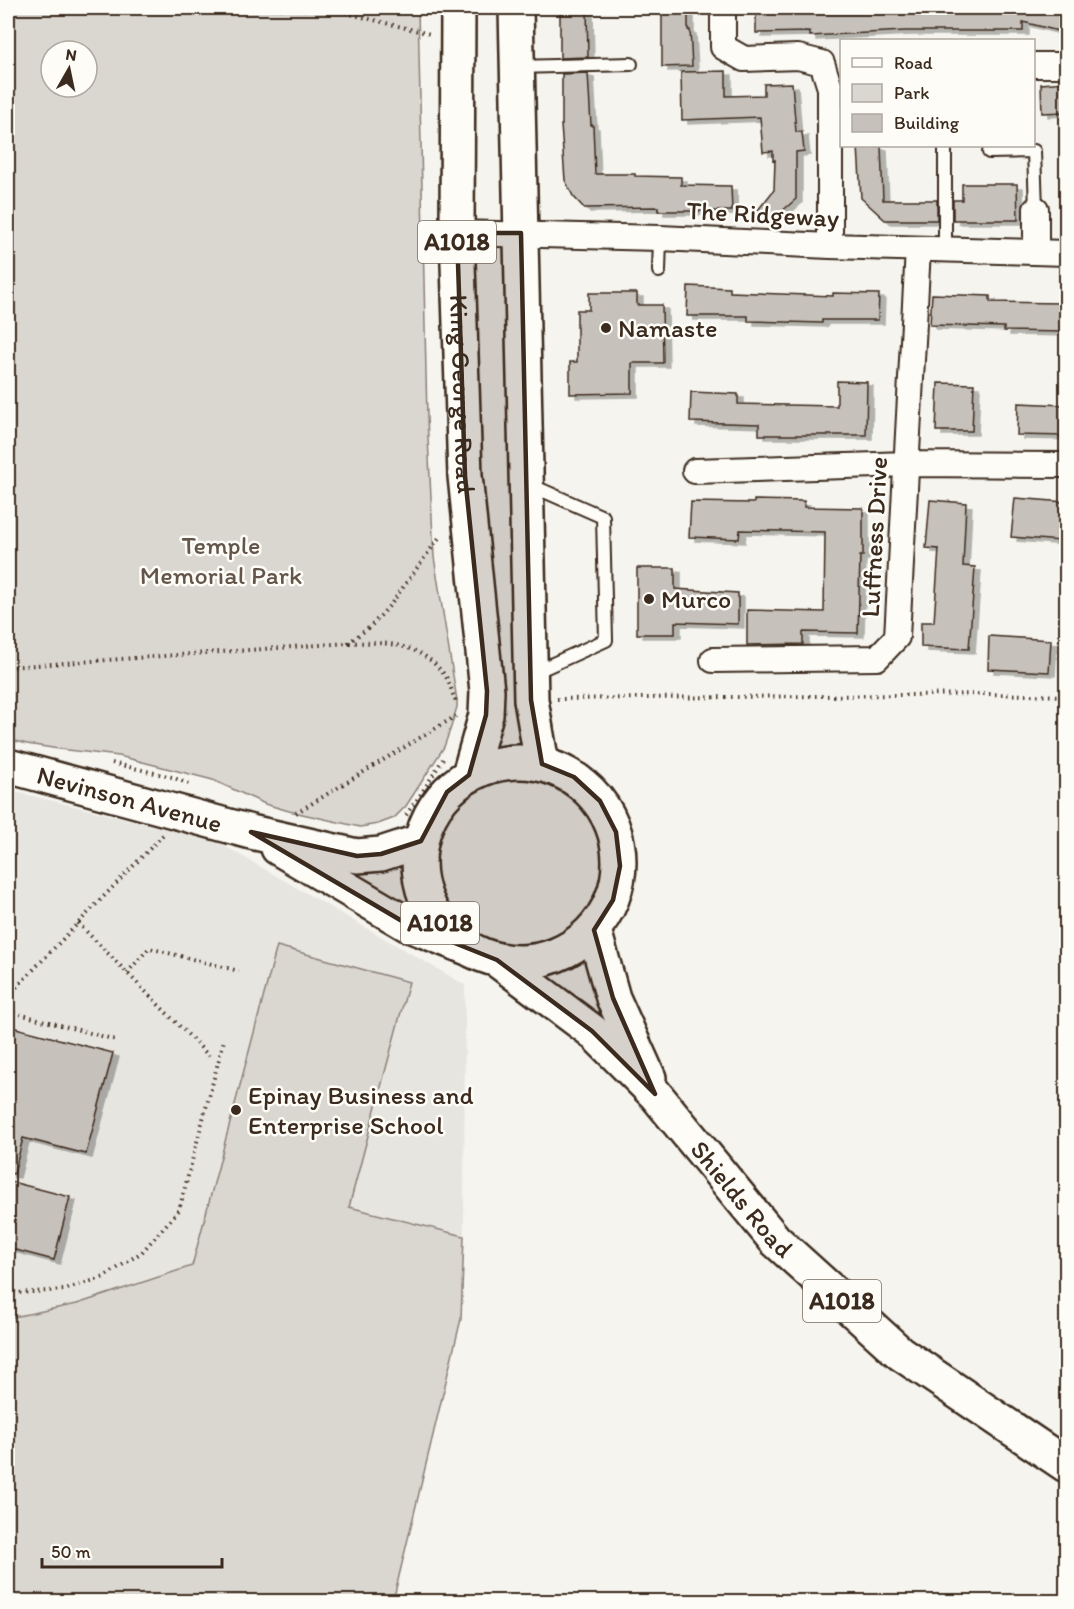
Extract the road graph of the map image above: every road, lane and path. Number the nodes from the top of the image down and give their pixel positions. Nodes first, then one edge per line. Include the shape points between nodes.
1 (268, 8) edge
2 (458, 8) edge
3 (516, 8) edge
4 (723, 8) edge
5 (438, 36) dead end
6 (832, 63) edge
7 (632, 64) dead end
8 (1035, 65) edge
9 (1066, 65) edge
10 (517, 67) junction
11 (945, 149) dead end
12 (989, 152) dead end
13 (1036, 209) joint
14 (457, 233) junction
15 (521, 233) junction
16 (660, 238) junction
17 (830, 246) junction
18 (918, 249) junction
19 (945, 250) junction
20 (1036, 252) junction
21 (1066, 253) edge
22 (659, 271) dead end
23 (907, 464) junction
24 (1066, 465) edge
25 (696, 471) dead end
26 (527, 484) junction
27 (441, 535) dead end
28 (348, 643) junction
29 (713, 660) dead end
30 (8, 667) edge
31 (531, 687) junction
32 (1066, 696) edge
33 (458, 705) dead end
34 (458, 721) dead end
35 (446, 751) dead end
36 (542, 764) junction
37 (8, 766) edge
38 (469, 775) junction
39 (174, 811) junction
40 (302, 819) dead end
41 (412, 829) junction
42 (251, 832) junction
43 (78, 923) junction
44 (594, 930) junction
45 (465, 947) junction
46 (497, 960) junction
47 (239, 971) dead end
48 (127, 973) junction
49 (8, 996) edge
50 (8, 1011) edge
51 (116, 1040) dead end
52 (224, 1040) dead end
53 (208, 1056) dead end
54 (656, 1094) junction
55 (8, 1291) edge
56 (1066, 1465) edge

1 - 5 path via 338,11
2 - 14 main road, King George Road / A1018
3 - 10 main road, A1018
4 - 6 street via 723,47 744,59 798,57
6 - 17 street
7 - 10 lane
8 - 9 street
10 - 15 main road, A1018
11 - 19 lane
12 - 13 lane via 1034,151
13 - 20 street
14 - 15 street, The Ridgeway
14 - 38 main road, King George Road / A1018 via 465,476 487,692 486,715
15 - 16 street, The Ridgeway
15 - 26 main road, A1018
16 - 17 street, The Ridgeway
16 - 22 lane
17 - 18 street, The Ridgeway
18 - 19 street, The Ridgeway
18 - 23 street, Luffness Drive
19 - 20 street, The Ridgeway
20 - 21 street, The Ridgeway
23 - 24 street
23 - 25 street
23 - 29 street, Luffness Drive via 897,637 877,658
26 - 31 main road, A1018
26 - 31 lane via 603,517 606,640
27 - 28 path via 391,604
28 - 30 path
28 - 33 path via 394,644 421,653 447,679
31 - 32 path
31 - 36 main road, A1018
34 - 40 path via 462,711 291,816
35 - 41 path via 421,794
36 - 38 main road, A1018 via 517,761 492,765
36 - 44 main road, A1018 via 574,777 600,801 616,832 620,866 613,900
37 - 39 main road, Nevinson Avenue
38 - 41 main road, A1018
39 - 42 main road, Nevinson Avenue
39 - 43 path via 169,829
41 - 42 main road, Nevinson Avenue via 381,854 357,856
41 - 45 main road, A1018 via 426,901 442,927
42 - 45 main road, Nevinson Avenue via 407,924
43 - 48 path
43 - 49 path
44 - 46 main road, A1018 via 574,947 550,958
44 - 54 main road, Shields Road / A1018 via 614,998
45 - 46 main road, A1018
46 - 54 main road, Shields Road / A1018 via 592,1031
47 - 48 path via 149,948
48 - 53 path
50 - 51 path
52 - 55 path via 179,1210 142,1252 104,1277 64,1290
54 - 56 main road, Shields Road / A1018 via 775,1240 875,1331 900,1353

